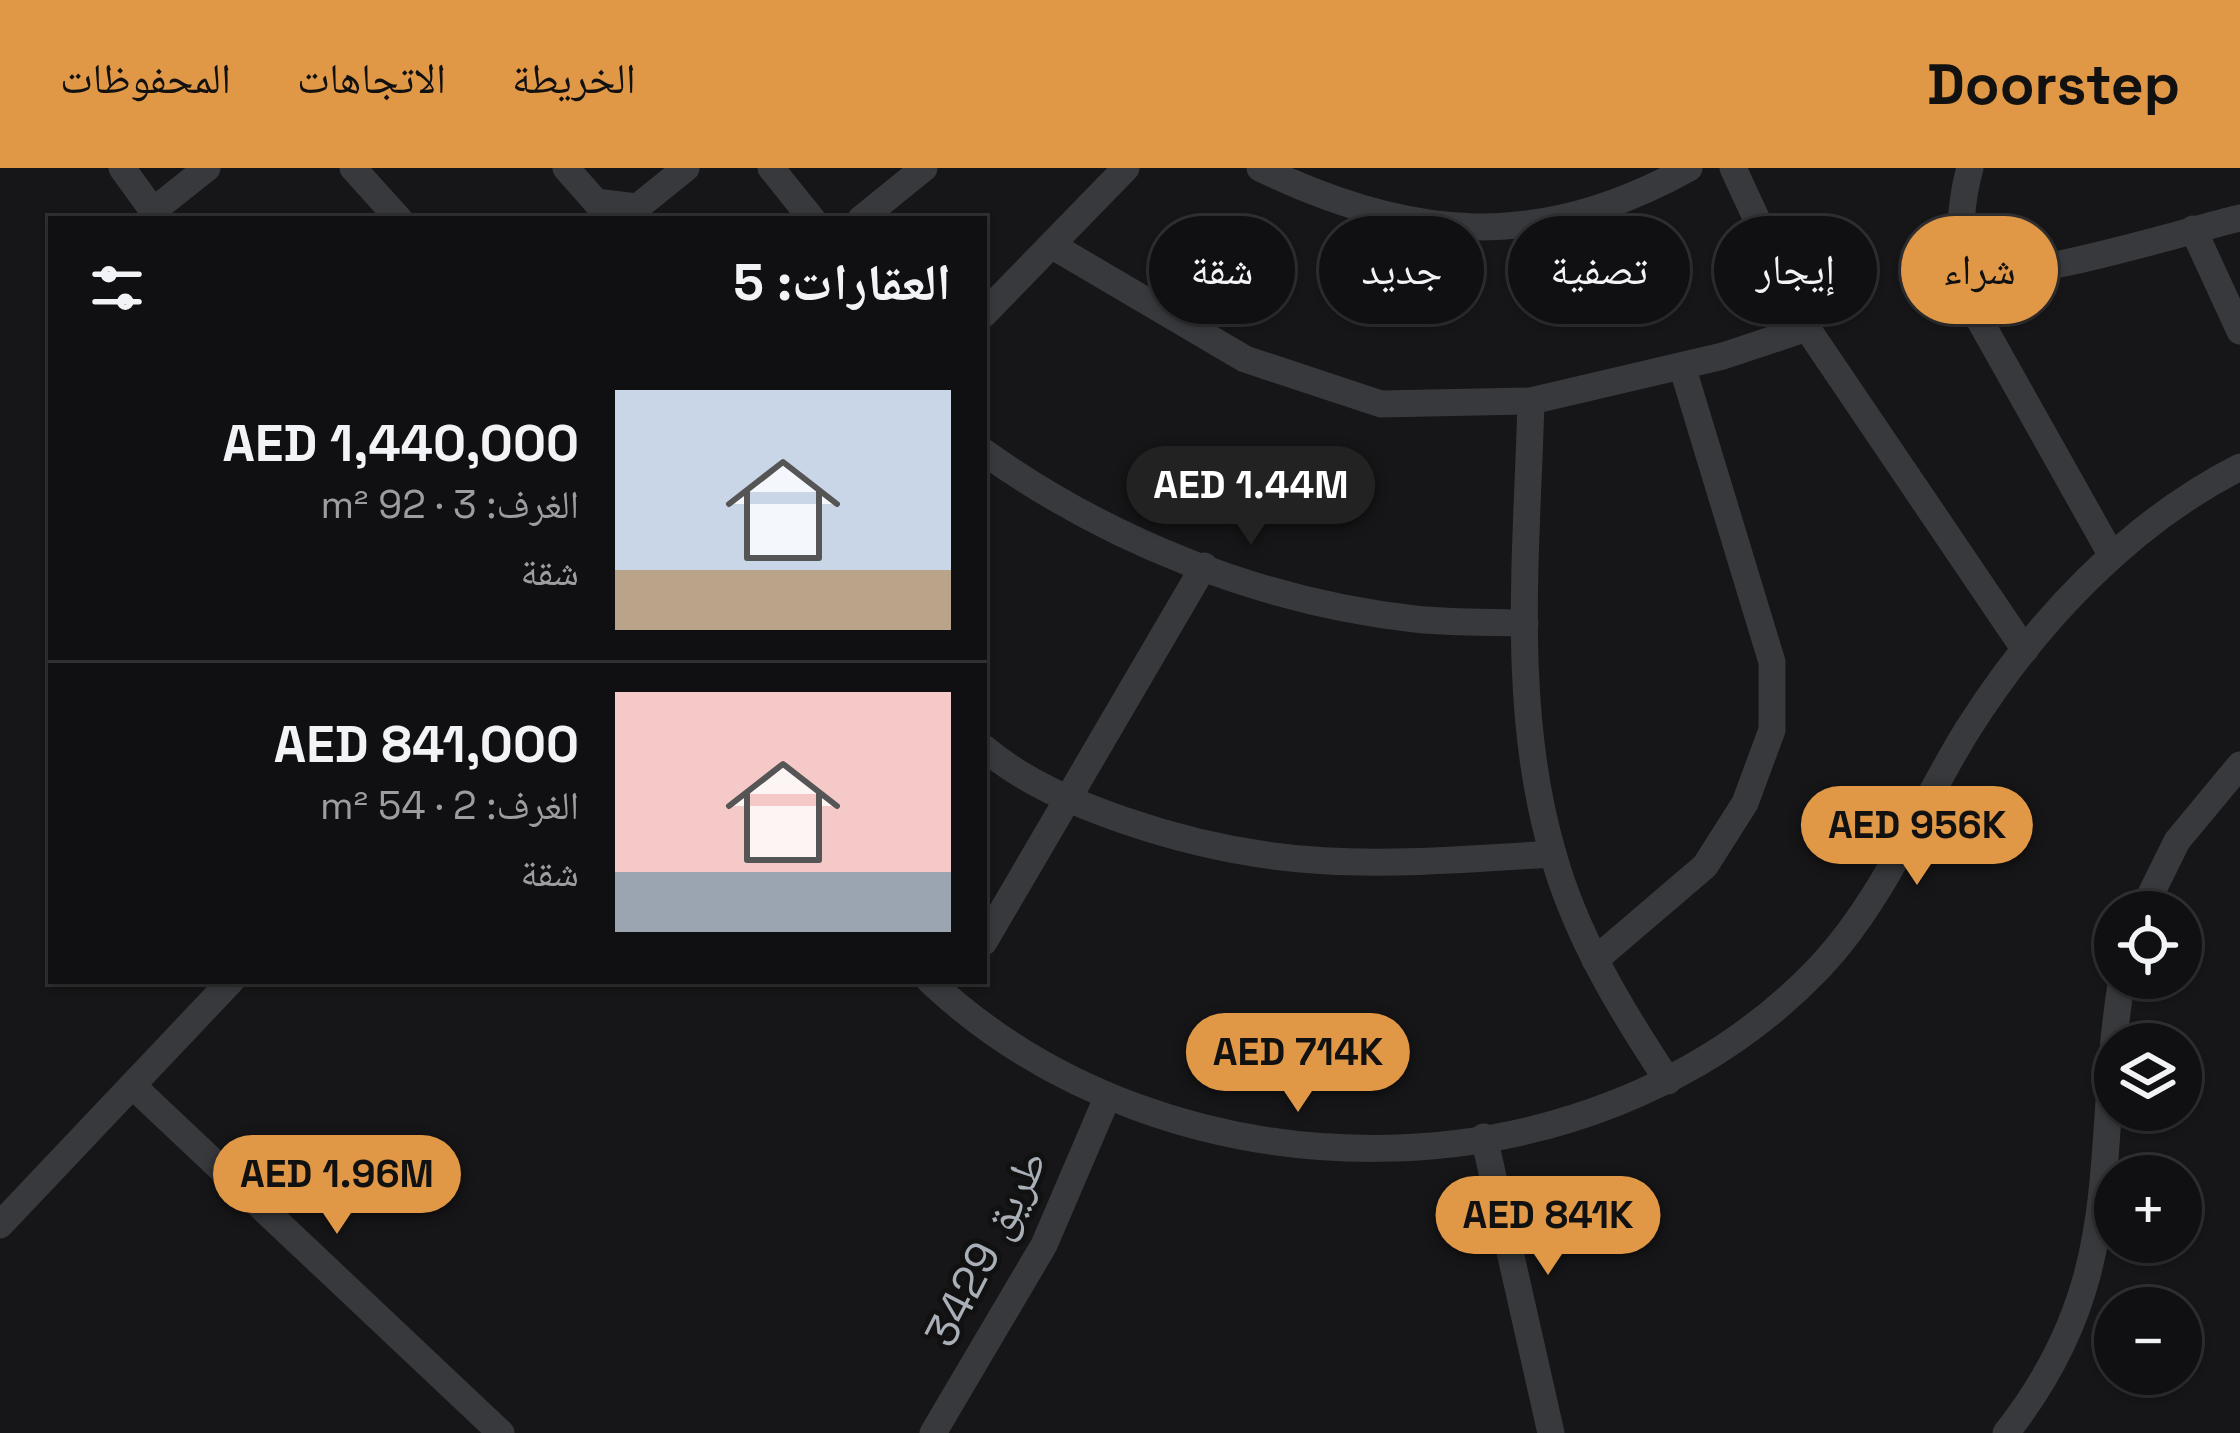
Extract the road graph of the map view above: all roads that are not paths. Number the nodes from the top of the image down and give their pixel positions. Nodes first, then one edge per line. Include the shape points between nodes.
1 (122, 168) edge
2 (207, 168) edge
3 (353, 168) edge
4 (566, 168) edge
5 (686, 168) edge
6 (770, 168) edge
7 (924, 168) edge
8 (1126, 168) edge
9 (1259, 168) edge
10 (1690, 168) edge
11 (1733, 168) edge
12 (1970, 168) edge
13 (588, 207) edge
14 (629, 213) edge
15 (156, 215) edge
16 (391, 216) edge
17 (810, 216) edge
18 (865, 216) edge
19 (1965, 216) edge
20 (2240, 218) edge
21 (2193, 229) junction
22 (1053, 246) junction
23 (2058, 261) edge
24 (987, 311) edge
25 (1982, 324) edge
26 (1808, 328) junction
27 (2240, 331) edge
28 (1682, 366) junction
29 (1531, 400) junction
30 (987, 454) edge
31 (2240, 467) edge
32 (2112, 556) junction
33 (1204, 566) junction
34 (1525, 623) junction
35 (2025, 650) junction
36 (987, 750) edge
37 (2240, 765) edge
38 (1069, 801) junction
39 (1552, 854) junction
40 (2152, 891) edge
41 (987, 937) edge
42 (1595, 961) junction
43 (228, 984) edge
44 (946, 987) edge
45 (2119, 999) edge
46 (1668, 1081) junction
47 (133, 1086) junction
48 (1107, 1098) junction
49 (1484, 1137) junction
50 (0, 1225) edge
51 (501, 1433) edge
52 (933, 1433) edge
53 (1551, 1433) edge
54 (2006, 1433) edge

1 - 15 street
2 - 15 street
3 - 16 street
4 - 13 street
5 - 14 street
6 - 17 street
7 - 18 street
8 - 22 street
9 - 10 street via 1349,209 1446,228 1544,224 1639,196
11 - 26 street
12 - 19 street
13 - 14 street
20 - 21 street
21 - 23 street
21 - 27 street
22 - 24 street
22 - 29 street via 1245,359 1381,404
25 - 32 street
26 - 28 street
26 - 35 street
28 - 29 street
28 - 42 street via 1772,662 1772,730 1745,803 1705,866
29 - 34 street
30 - 33 street via 1121,536
31 - 32 street
32 - 35 street
33 - 34 street via 1308,600 1415,620
33 - 38 street
34 - 39 street via 1535,776
35 - 46 street via 1970,727 1879,893 1820,967 1749,1030
36 - 38 street
37 - 40 street via 2177,842
38 - 39 street via 1232,853 1316,864
38 - 41 street
39 - 42 street
42 - 46 street
43 - 47 street
44 - 48 street
45 - 54 street via 2111,1132 2086,1288 2045,1383
46 - 49 street via 1579,1117
47 - 50 street
47 - 51 street
48 - 49 street via 1246,1141 1348,1152
48 - 52 street, طريق 3429 via 1044,1245
49 - 53 street

